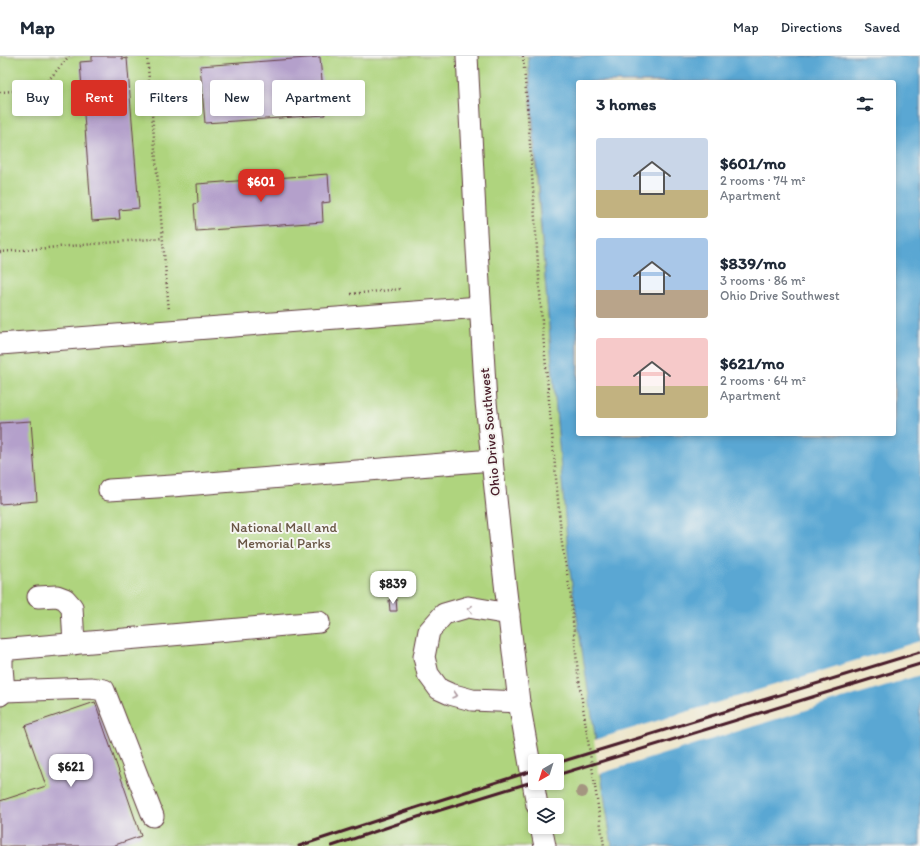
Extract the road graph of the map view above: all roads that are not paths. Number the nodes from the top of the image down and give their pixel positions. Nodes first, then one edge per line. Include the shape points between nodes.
1 (467, 56) edge
2 (480, 307) junction
3 (0, 344) edge
4 (492, 460) junction
5 (109, 490) dead end
6 (38, 597) dead end
7 (508, 614) junction
8 (319, 622) dead end
9 (74, 644) junction
10 (1, 650) edge
11 (2, 693) edge
12 (519, 702) junction
13 (536, 798) edge
14 (153, 816) dead end
15 (542, 834) edge
16 (545, 846) edge

1 - 2 street, Ohio Drive Southwest
2 - 3 street
2 - 4 street, Ohio Drive Southwest
4 - 5 street
4 - 7 street, Ohio Drive Southwest
6 - 9 street via 56,596 65,599 72,607
7 - 12 street, Ohio Drive Southwest
7 -> 12 street via 468,607 444,614 429,631 424,657 428,674 439,688 450,694 472,700
8 - 9 street
9 - 10 street
10 - 11 street
11 - 14 street via 91,688 104,690
12 - 13 street, Ohio Drive Southwest
15 - 16 street

